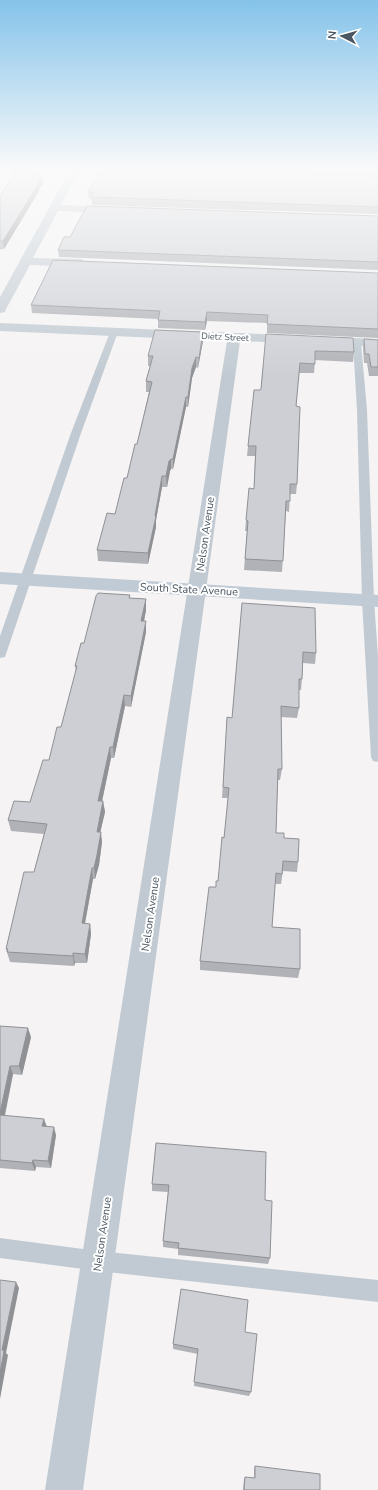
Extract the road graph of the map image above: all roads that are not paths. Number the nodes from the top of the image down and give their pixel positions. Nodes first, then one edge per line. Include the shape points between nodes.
1 (38, 238) edge
2 (26, 261) junction
3 (96, 264) edge
4 (0, 309) edge
5 (0, 327) edge
6 (114, 332) junction
7 (234, 337) junction
8 (357, 342) junction
9 (378, 343) edge
10 (0, 578) edge
11 (27, 580) junction
12 (197, 590) junction
13 (373, 600) edge
14 (0, 654) edge
15 (378, 757) edge
16 (0, 1248) edge
17 (98, 1261) junction
18 (378, 1290) edge
19 (64, 1490) edge

1 - 2 street
2 - 3 street
2 - 4 street
5 - 6 street, Dietz Street
6 - 7 street, Dietz Street
6 - 11 lane via 76,433
7 - 8 street, Dietz Street
7 - 12 street, Nelson Avenue
8 - 9 street, Dietz Street
8 - 13 lane
10 - 11 street, South State Avenue
11 - 12 street, South State Avenue
11 - 14 lane
12 - 13 street, South State Avenue
12 - 17 street, Nelson Avenue
13 - 15 lane
16 - 17 lane
17 - 18 lane
17 - 19 street, Nelson Avenue

